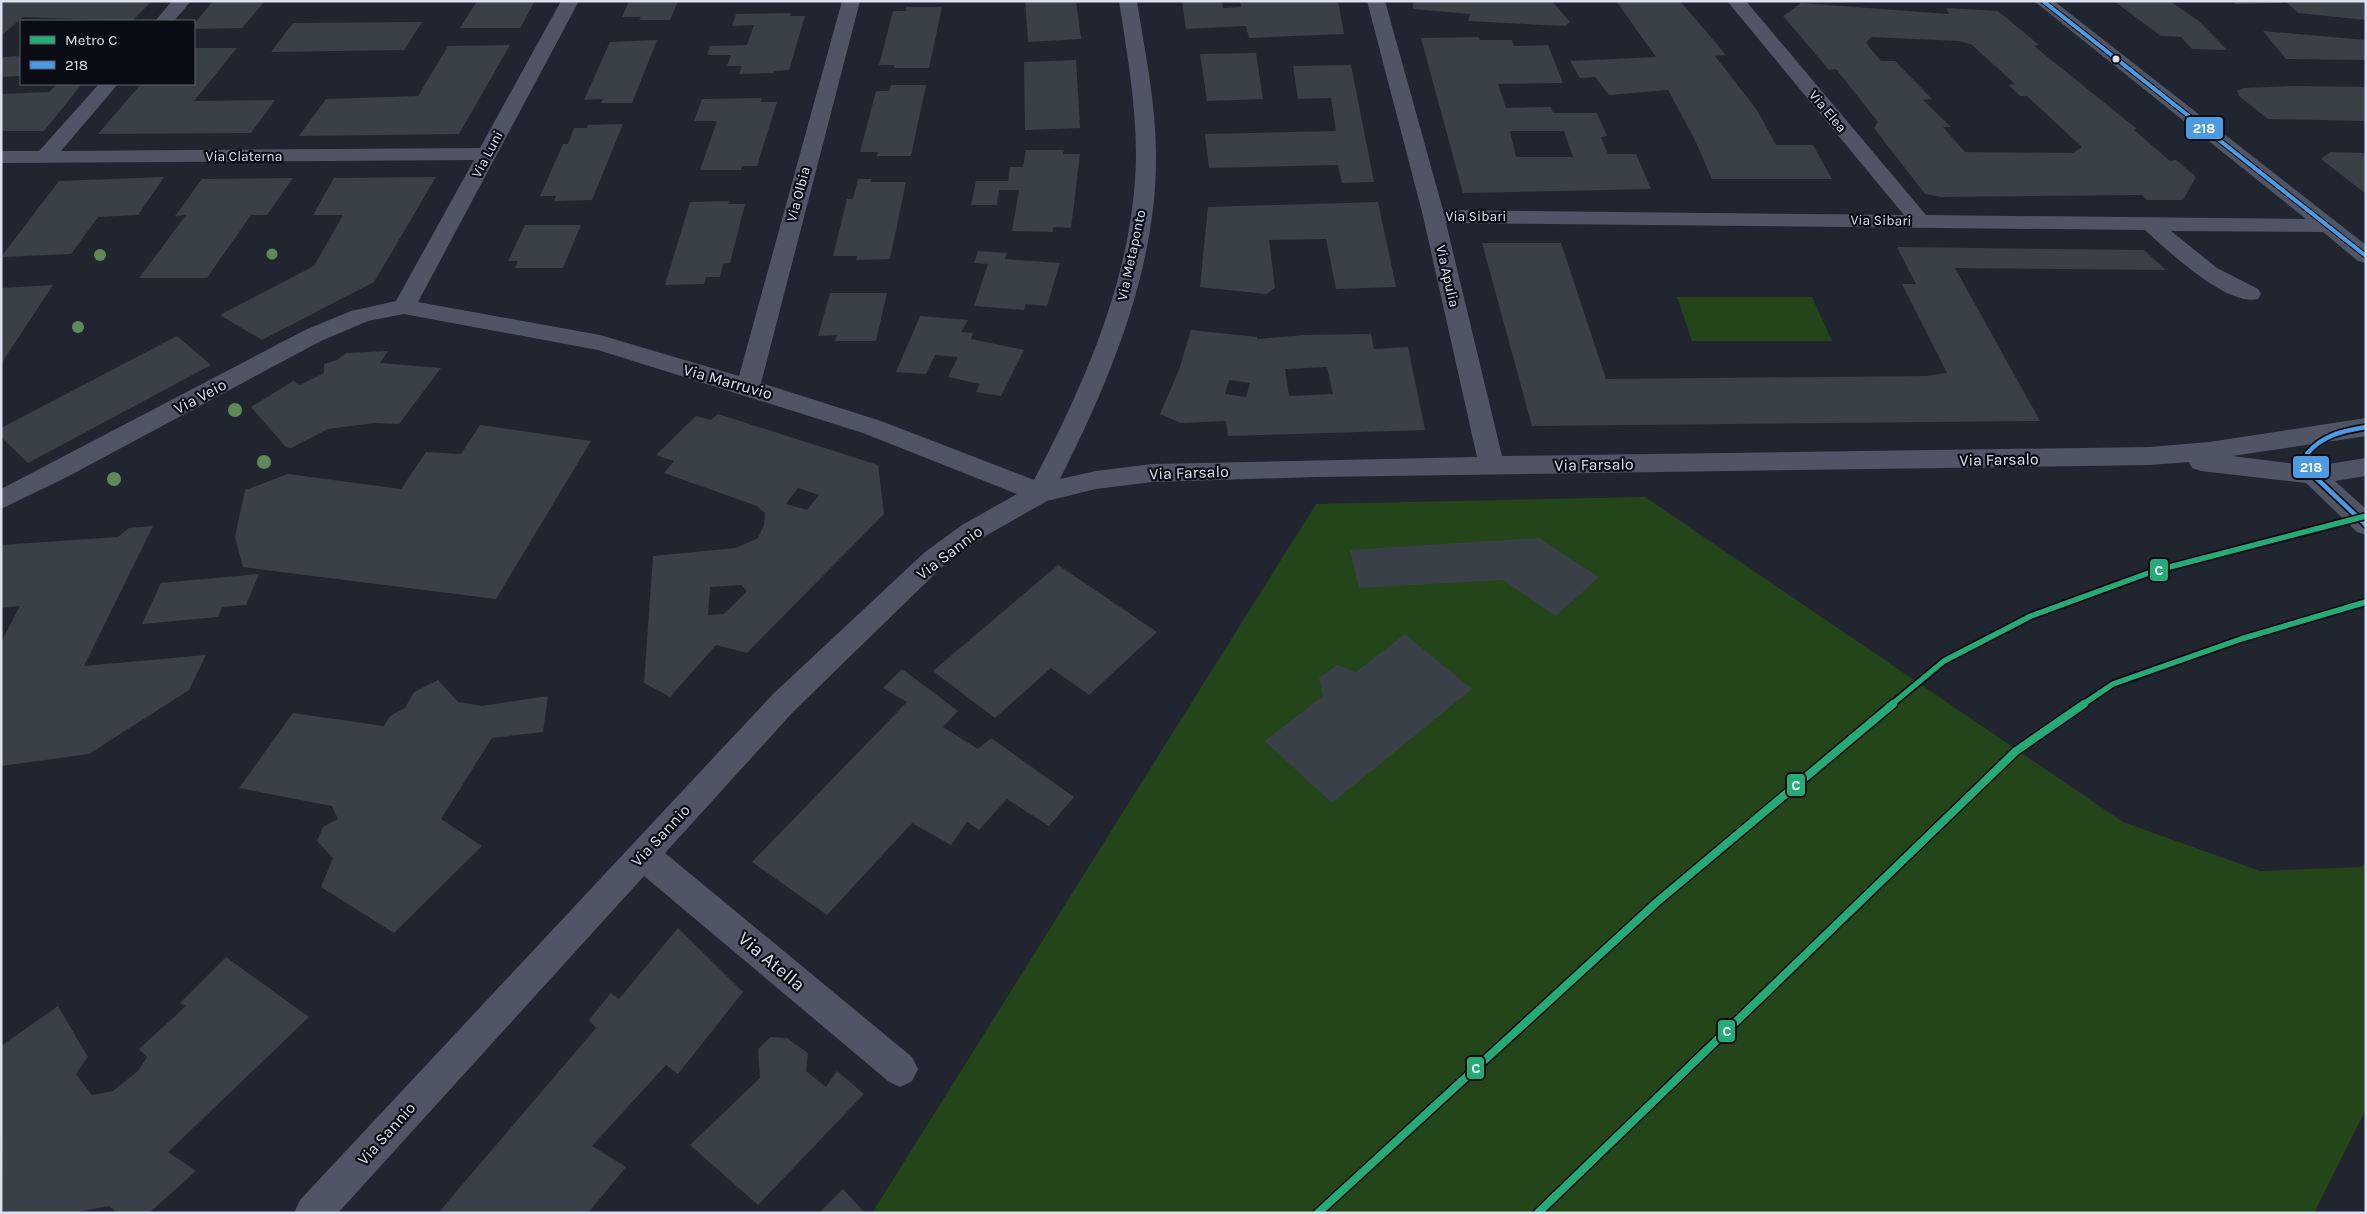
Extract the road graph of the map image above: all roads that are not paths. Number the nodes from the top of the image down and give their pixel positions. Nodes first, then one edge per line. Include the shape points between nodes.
1 (182, 1) edge
2 (570, 1) edge
3 (851, 1) edge
4 (1128, 1) edge
5 (1376, 1) edge
6 (1736, 1) edge
7 (2043, 1) edge
8 (165, 20) edge
9 (108, 85) edge
10 (486, 154) junction
11 (44, 156) junction
12 (1, 157) edge
13 (1434, 216) junction
14 (1920, 221) junction
15 (2150, 224) junction
16 (2328, 226) junction
17 (2366, 256) edge
18 (2250, 294) dead end
19 (404, 307) junction
20 (748, 387) junction
21 (2366, 427) edge
22 (2330, 433) junction
23 (2150, 456) junction
24 (1491, 465) junction
25 (2366, 467) edge
26 (2314, 475) junction
27 (1040, 493) junction
28 (1, 500) edge
29 (2366, 525) edge
30 (642, 854) junction
31 (900, 1069) dead end
32 (313, 1213) edge

1 - 8 street
2 - 10 street, Via Luni
3 - 20 street, Via Olbia
4 - 27 street, Via Metaponto via 1144,107 1144,194 1135,250 1117,316 1076,421
5 - 13 street, Via Apulia
6 - 14 street, Via Elea
7 - 16 street
9 - 11 street
10 - 11 street, Via Claterna
10 - 19 street, Via Luni
11 - 12 street, Via Claterna
13 - 14 street, Via Sibari
13 - 24 street, Via Apulia
14 - 15 street, Via Sibari
15 - 16 street, Via Sibari
15 - 18 street via 2213,276
16 - 17 street
19 - 20 street, Via Marruvio via 600,344
19 - 28 street, Via Veio via 365,314 309,339
20 - 27 street, Via Marruvio via 872,427
21 - 22 street, Via Farsalo
22 - 23 street, Via Farsalo
22 - 26 street via 2311,446 2307,454
23 - 24 street, Via Farsalo
23 - 26 street, Via Farsalo
24 - 27 street, Via Farsalo via 1152,473 1096,480
25 - 26 street, Via Farsalo
26 - 29 street
27 - 30 street, Via Sannio via 971,532 934,559 783,703
30 - 31 street, Via Atella
30 - 32 street, Via Sannio

